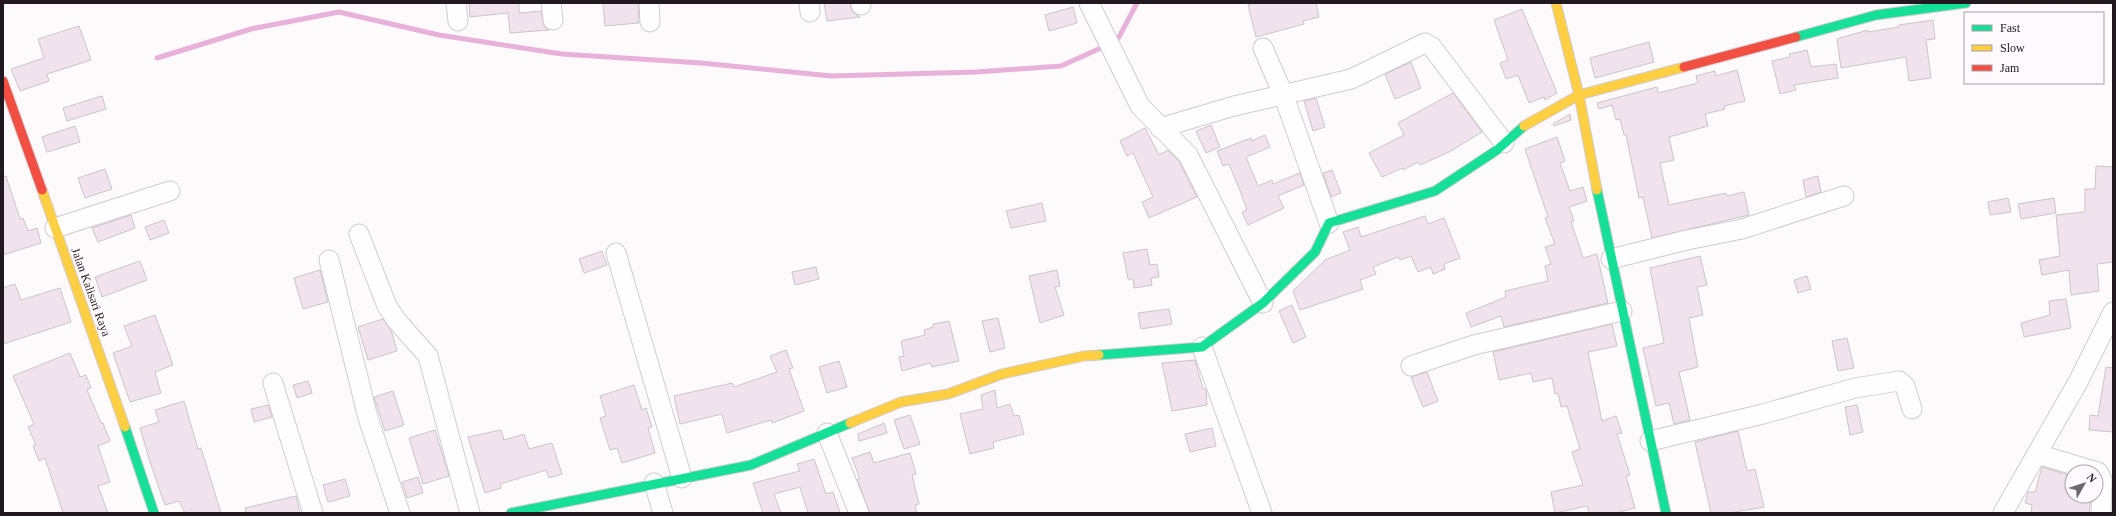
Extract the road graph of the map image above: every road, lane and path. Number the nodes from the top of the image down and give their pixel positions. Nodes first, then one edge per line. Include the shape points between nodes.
1 (649, 3) edge
2 (1089, 3) edge
3 (1556, 3) edge
4 (1966, 3) edge
5 (1877, 9) edge
6 (650, 22) dead end
7 (1263, 48) dead end
8 (3, 81) edge
9 (1283, 94) junction
10 (1579, 95) junction
11 (1160, 128) junction
12 (1504, 143) junction
13 (170, 191) dead end
14 (1844, 196) dead end
15 (1329, 223) junction
16 (55, 228) junction
17 (359, 234) dead end
18 (616, 254) dead end
19 (1611, 259) junction
20 (329, 260) dead end
21 (1263, 303) junction
22 (1622, 311) junction
23 (2113, 312) edge
24 (1202, 347) junction
25 (1411, 366) dead end
26 (273, 382) dead end
27 (1912, 409) dead end
28 (827, 433) junction
29 (1650, 441) junction
30 (2037, 454) junction
31 (682, 478) junction
32 (654, 483) junction
33 (154, 513) edge
34 (313, 513) edge
35 (400, 513) edge
36 (470, 513) edge
37 (511, 513) edge
38 (662, 513) edge
39 (858, 513) edge
40 (1262, 513) edge
41 (1666, 513) edge
42 (2003, 513) edge
43 (2101, 513) edge

1 - 6 street
2 - 11 street via 1140,106
3 - 10 street
4 - 5 street
5 - 10 street
7 - 9 street
8 - 16 street, Jalan Kalisari Raya
9 - 11 street
9 - 12 street via 1351,79 1424,43 1432,47
9 - 15 street
10 - 12 street via 1521,128
10 - 19 street
11 - 21 street via 1188,155
12 - 15 street via 1435,191
13 - 16 street
14 - 19 street via 1742,229
15 - 21 street via 1315,252
16 - 33 street, Jalan Kalisari Raya
17 - 36 street via 386,306 428,356
18 - 31 street
19 - 22 street
20 - 35 street via 368,418
21 - 24 street
22 - 25 street via 1474,345
22 - 29 street
23 - 30 street via 2078,382
24 - 28 street via 1084,356 1002,374 948,394 901,402
24 - 40 street
26 - 34 street
27 - 29 street via 1905,386 1899,381 1855,388 1763,414
28 - 31 street via 751,465
28 - 39 street
29 - 41 street
30 - 42 street
30 - 43 street via 2098,472 2102,480
31 - 32 street
32 - 37 street
32 - 38 street

